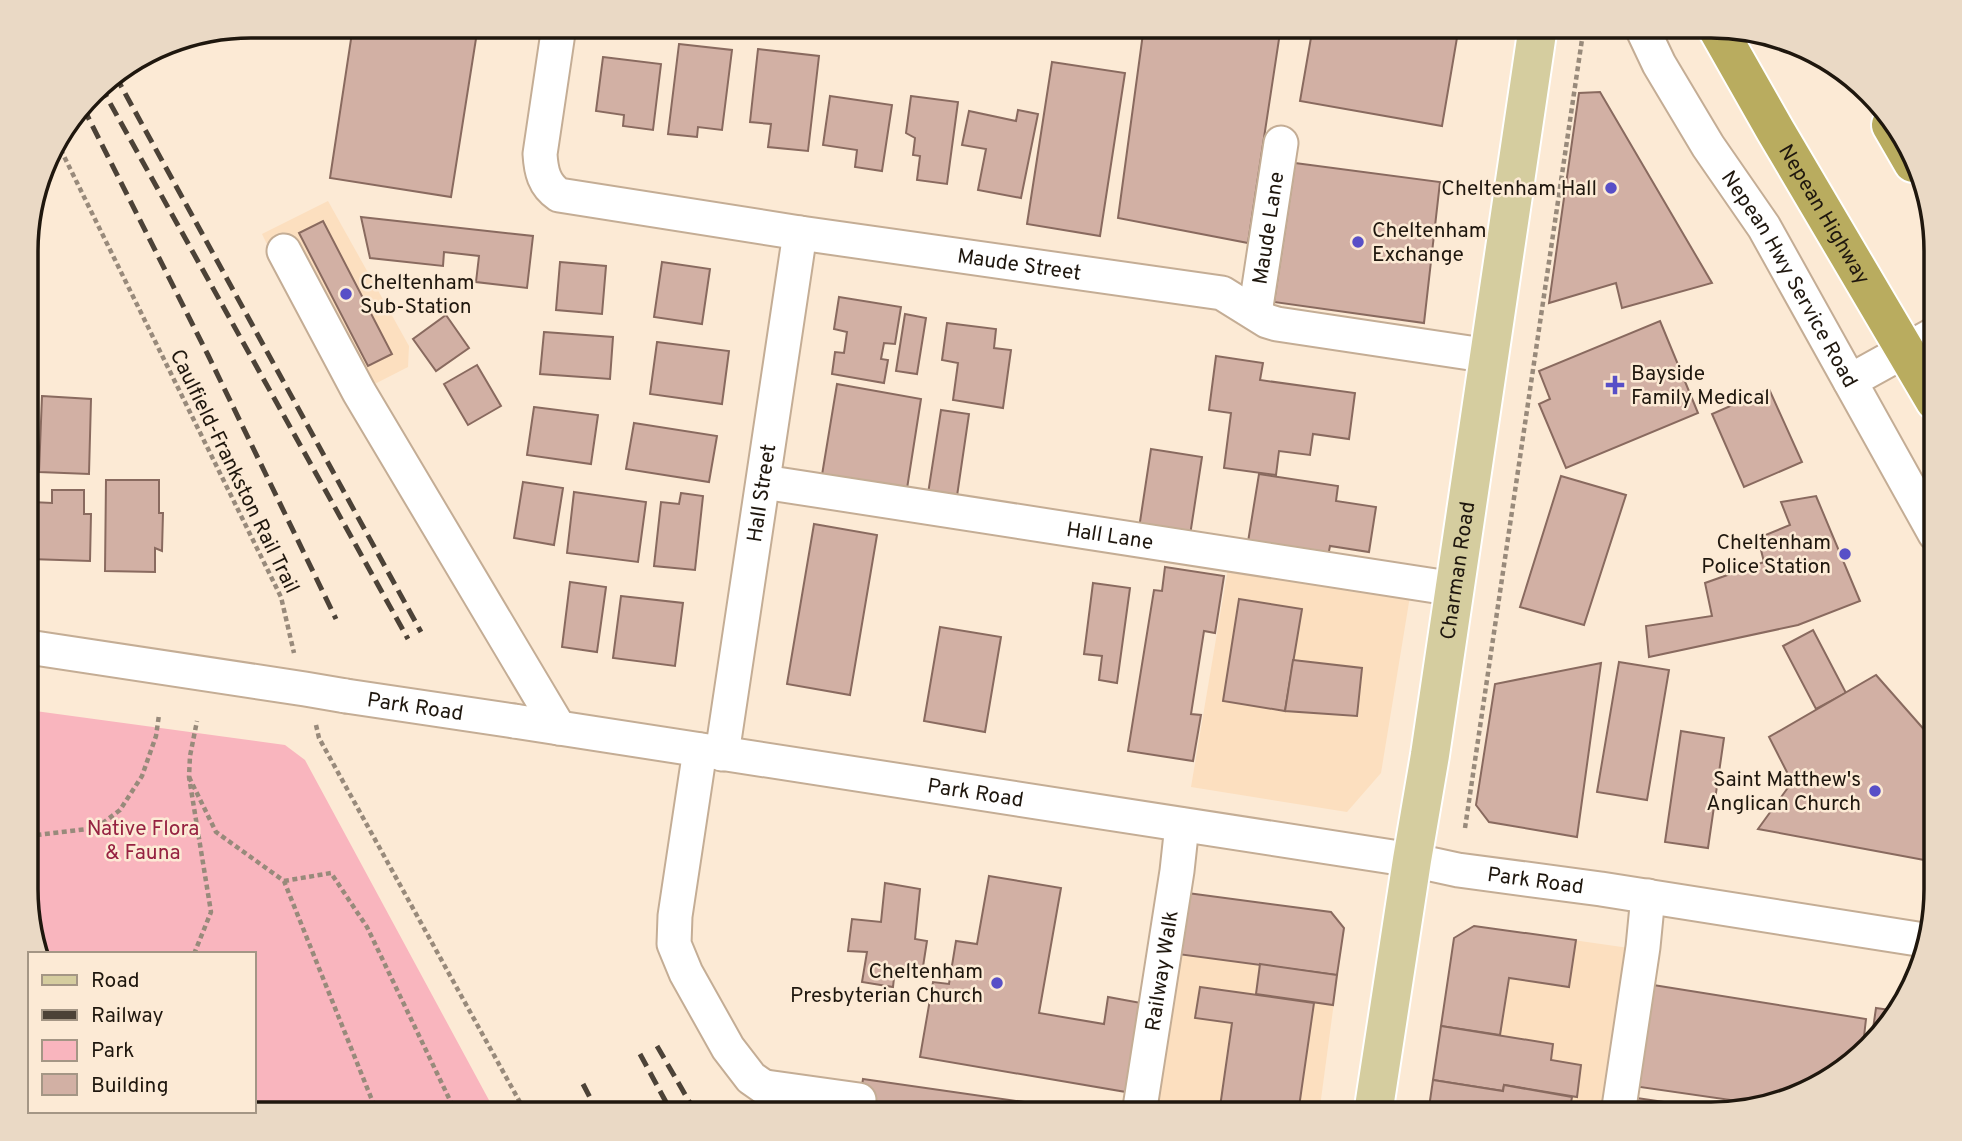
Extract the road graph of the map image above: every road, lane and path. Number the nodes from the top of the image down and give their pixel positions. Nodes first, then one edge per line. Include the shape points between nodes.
1 (556, 39) edge
2 (1536, 39) edge
3 (1582, 39) edge
4 (1646, 39) edge
5 (1724, 39) edge
6 (1281, 144) dead end
7 (63, 154) edge
8 (800, 233) junction
9 (284, 251) dead end
10 (1255, 313) junction
11 (1920, 342) edge
12 (1490, 356) junction
13 (1850, 381) junction
14 (764, 482) junction
15 (1923, 512) edge
16 (1455, 589) junction
17 (38, 649) edge
18 (305, 689) junction
19 (159, 715) dead end
20 (197, 722) dead end
21 (559, 727) junction
22 (711, 752) junction
23 (189, 778) junction
24 (1182, 825) junction
25 (1465, 828) dead end
26 (38, 835) edge
27 (1412, 860) junction
28 (284, 881) junction
29 (1648, 896) junction
30 (1917, 939) edge
31 (195, 952) edge
32 (766, 1087) junction
33 (859, 1100) dead end
34 (373, 1102) edge
35 (451, 1102) edge
36 (520, 1102) edge
37 (778, 1102) edge
38 (1141, 1102) edge
39 (1375, 1102) edge
40 (1620, 1102) edge

1 - 8 street, Maude Street via 540,154 551,190 570,198
2 - 12 main road, Charman Road
3 - 25 path
4 - 13 street, Nepean Hwy Service Road via 1708,146 1764,227
5 - 11 highway, Nepean Highway
6 - 10 street, Maude Lane
7 - 18 path, Caulfield-Frankston Rail Trail via 281,597
8 - 10 street, Maude Street via 1222,293
8 - 14 street, Hall Street
9 - 21 street via 359,392
10 - 12 street, Maude Street via 1277,324
11 - 13 street
12 - 16 main road, Charman Road
13 - 15 street, Nepean Hwy Service Road
14 - 16 street, Hall Lane
14 - 22 street, Hall Street
16 - 27 main road, Charman Road
17 - 18 street, Park Road
18 - 21 street, Park Road, bridge
18 - 36 path, Caulfield-Frankston Rail Trail via 319,737
19 - 26 path via 142,776 120,810 96,828
20 - 23 path
21 - 22 street, Park Road
22 - 24 street, Park Road
22 - 32 street, Hall Street via 675,916 674,944 685,973 728,1048 751,1077
23 - 28 path via 216,832
23 - 31 path via 211,912
24 - 27 street, Park Road
24 - 38 street, Railway Walk
27 - 29 street, Park Road
27 - 39 main road, Charman Road
28 - 34 path
28 - 35 path via 331,873 367,927
29 - 30 street, Park Road
29 - 40 street
32 - 33 street
32 - 37 street, Hall Street

